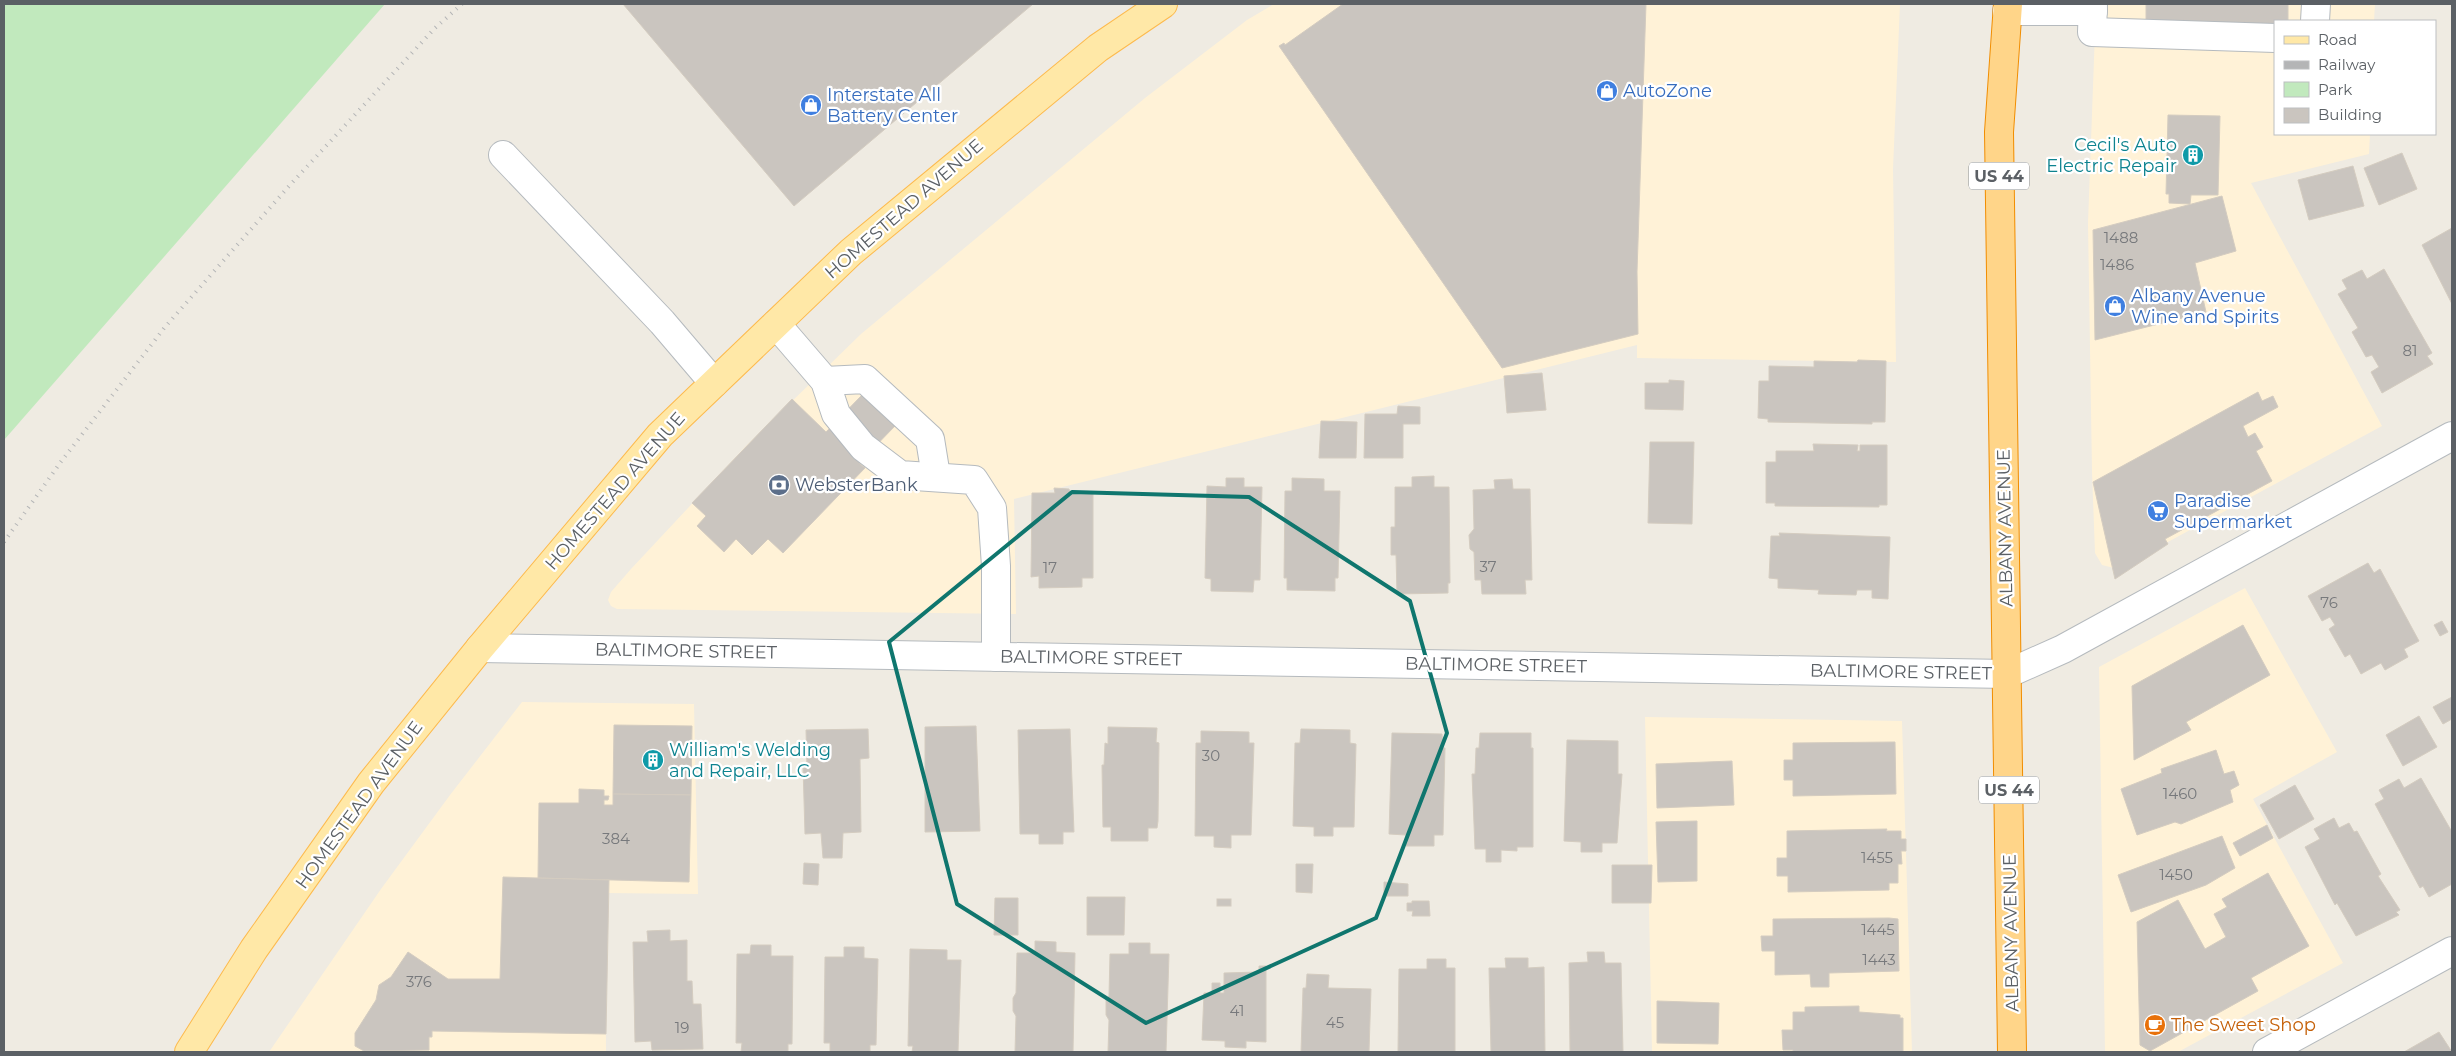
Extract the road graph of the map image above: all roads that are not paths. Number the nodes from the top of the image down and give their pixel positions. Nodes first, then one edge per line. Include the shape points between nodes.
1 (1163, 4) edge
2 (2316, 4) edge
3 (2007, 7) edge
4 (2093, 8) edge
5 (2315, 20) edge
6 (2274, 38) edge
7 (503, 155) dead end
8 (776, 324) junction
9 (825, 381) junction
10 (714, 383) junction
11 (2452, 436) edge
12 (936, 476) junction
13 (480, 648) junction
14 (996, 657) junction
15 (2007, 674) junction
16 (2452, 950) edge
17 (189, 1052) edge
18 (2012, 1052) edge
19 (2267, 1052) edge

1 - 8 main road, HOMESTEAD AVENUE via 1098,48 956,163 851,252
2 - 5 street
3 - 4 street
3 - 15 highway, ALBANY AVENUE / US 44 via 1999,132
4 - 6 street via 2092,32
7 - 10 street via 662,322
8 - 9 street
8 - 10 main road, HOMESTEAD AVENUE
9 - 12 street via 836,414 863,447 900,474
9 - 12 street via 866,380 930,440
10 - 13 main road, HOMESTEAD AVENUE via 660,435
11 - 15 street, BALTIMORE STREET via 2063,649
12 - 14 street via 974,480 992,508
13 - 14 street, BALTIMORE STREET
13 - 17 main road, HOMESTEAD AVENUE via 371,783 254,950
14 - 15 street, BALTIMORE STREET
15 - 18 highway, ALBANY AVENUE / US 44
16 - 19 street

